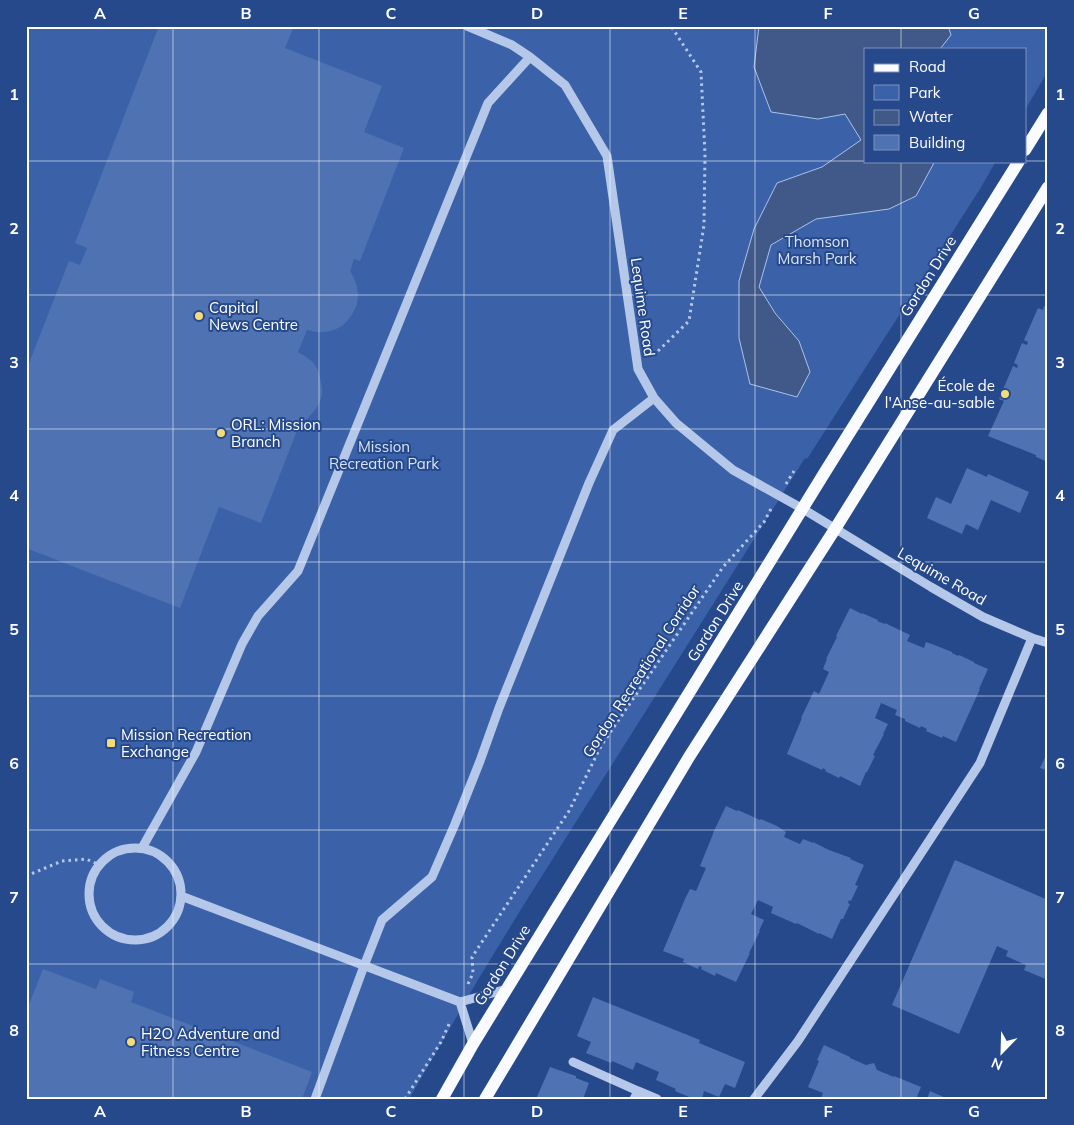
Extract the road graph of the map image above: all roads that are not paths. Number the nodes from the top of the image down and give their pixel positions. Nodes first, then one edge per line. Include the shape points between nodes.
1 (468, 26) edge
2 (530, 57) junction
3 (1048, 113) edge
4 (1026, 148) edge
5 (1017, 162) edge
6 (1048, 187) edge
7 (654, 398) junction
8 (803, 509) junction
9 (835, 529) junction
10 (1032, 638) junction
11 (1048, 643) edge
12 (142, 848) junction
13 (181, 896) junction
14 (364, 966) junction
15 (507, 990) junction
16 (460, 1002) junction
17 (473, 1044) junction
18 (573, 1062) dead end
19 (636, 1095) edge
20 (315, 1099) edge
21 (442, 1099) edge
22 (485, 1099) edge
23 (657, 1099) edge
24 (754, 1099) edge

1 - 2 street, Lequime Road via 512,45
2 - 7 street, Lequime Road via 565,85 607,156 638,368
2 - 12 street via 488,104 298,572 258,616 242,644 196,752
3 - 4 main road
5 - 8 main road, Gordon Drive
6 - 9 main road
7 - 8 street, Lequime Road via 676,423 733,470
7 - 14 street via 613,430 432,877 382,920
8 - 9 street, Lequime Road
8 - 15 main road, Gordon Drive
9 - 10 street, Lequime Road via 931,587
9 - 22 main road via 689,757
10 - 11 street, Lequime Road
10 - 24 street via 980,763 798,1041
12 - 13 street via 162,857 174,870
12 - 13 street via 122,849 96,868 88,894 97,921 118,937 143,940 158,934 171,923 178,912
13 - 14 street
14 - 16 street
14 - 20 street
15 - 16 street
15 - 17 main road, Gordon Drive
16 - 17 street
17 - 21 main road, Gordon Drive
18 - 19 street
19 - 23 street

